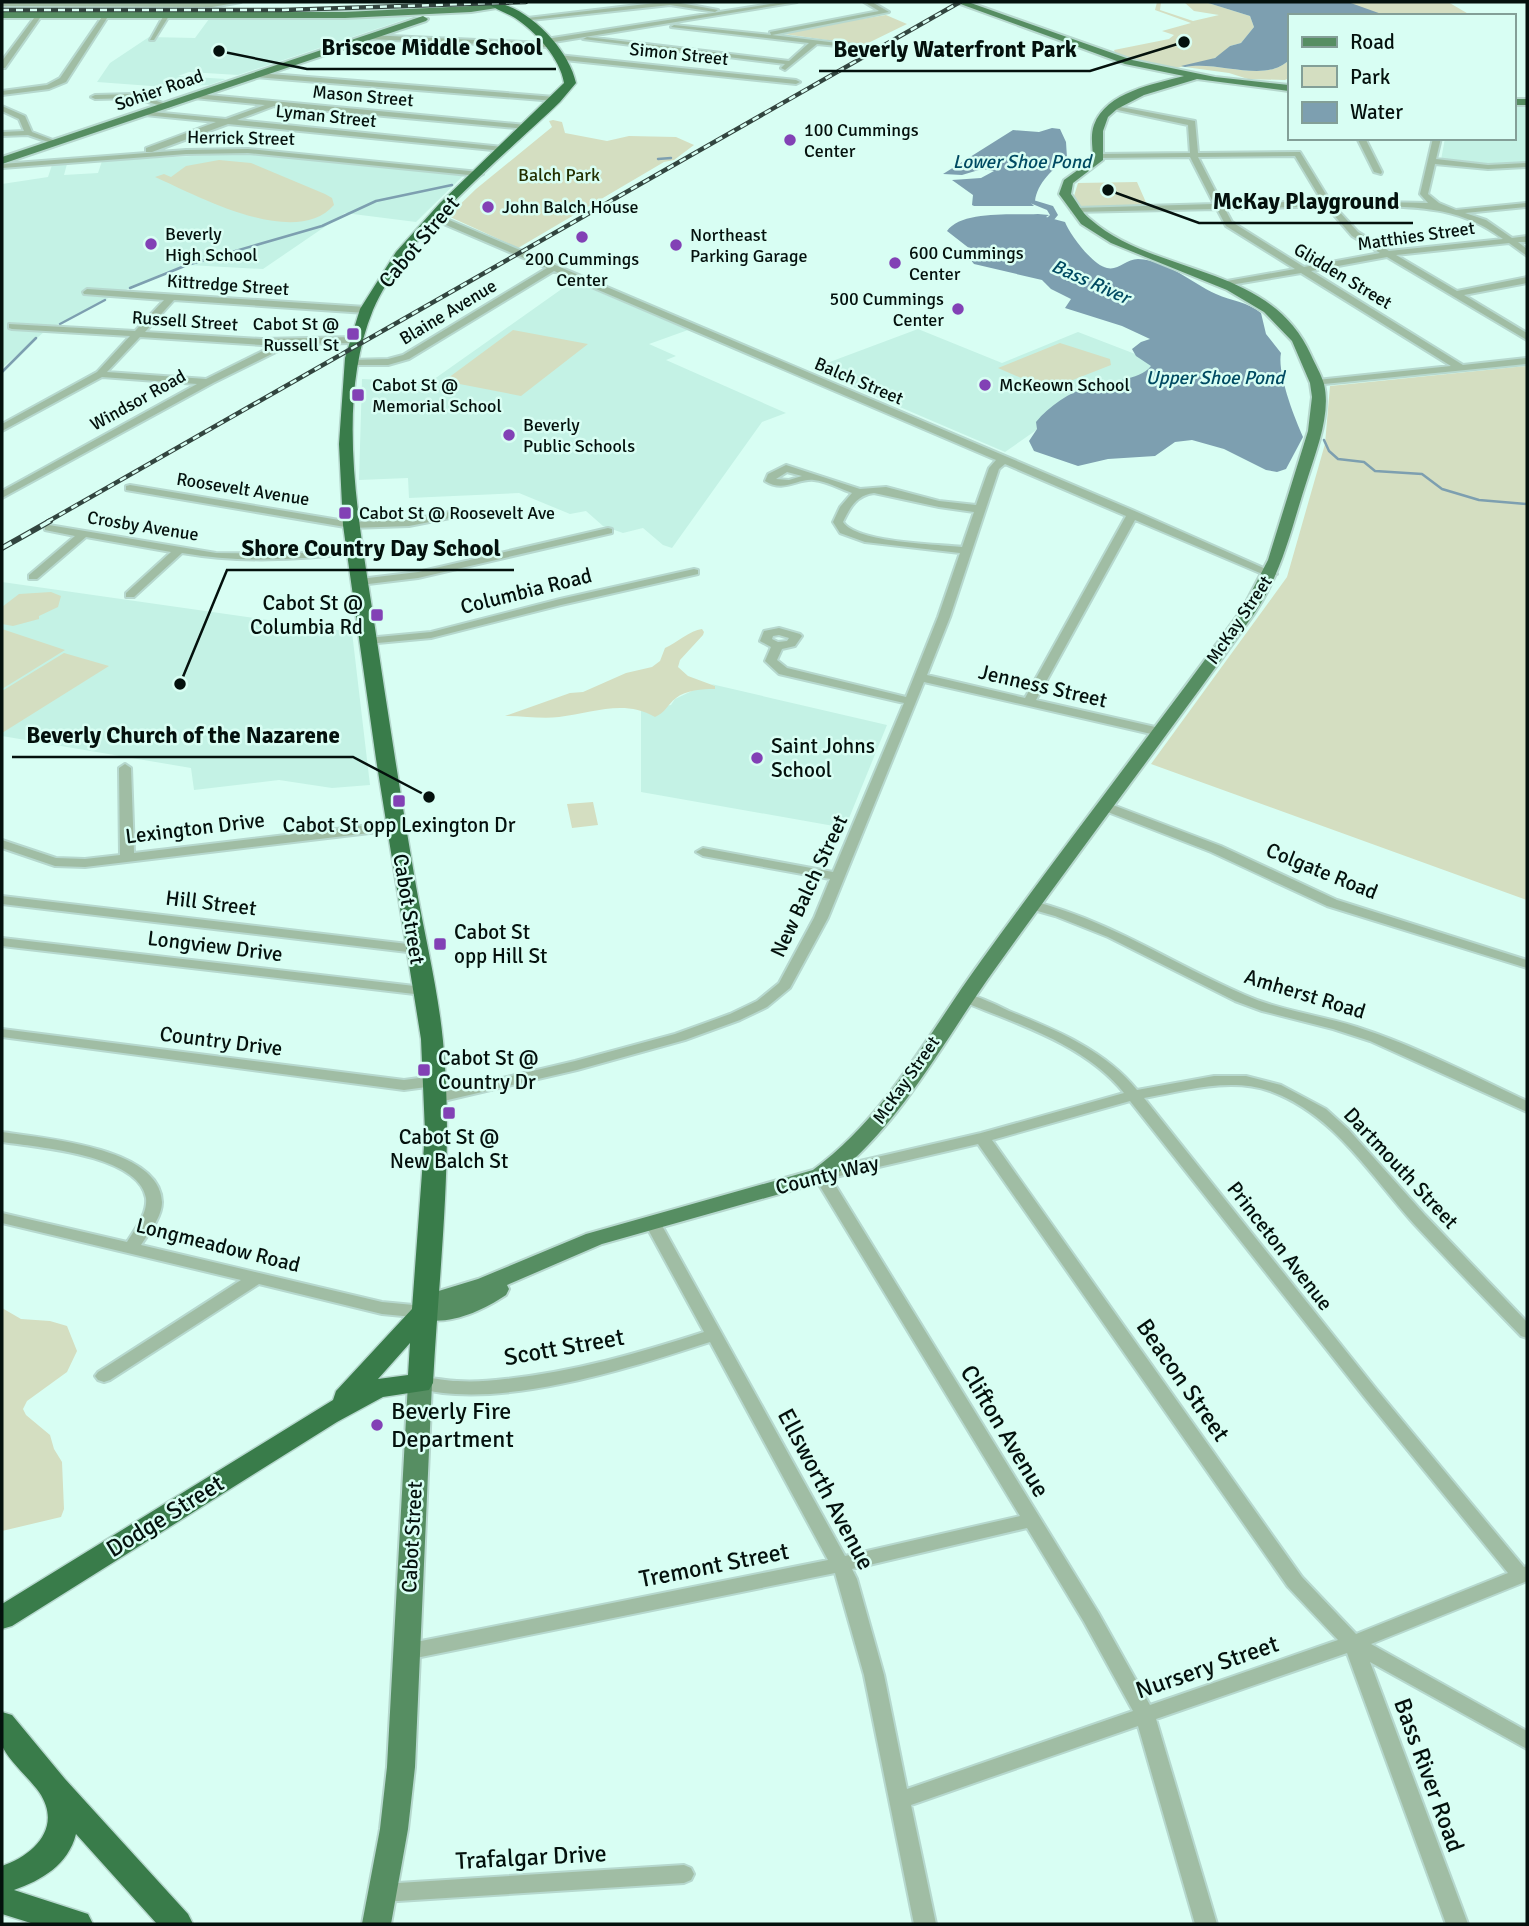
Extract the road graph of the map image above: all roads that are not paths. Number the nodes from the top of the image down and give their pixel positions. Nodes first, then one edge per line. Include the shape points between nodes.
1 (238, 2) edge
2 (766, 2) edge
3 (794, 2) edge
4 (867, 2) edge
5 (960, 2) edge
6 (30, 3) edge
7 (227, 3) edge
8 (2, 4) edge
9 (498, 4) edge
10 (979, 4) edge
11 (476, 9) joint
12 (450, 10) junction
13 (712, 10) junction
14 (726, 13) junction
15 (2, 15) edge
16 (39, 15) junction
17 (107, 15) junction
18 (166, 16) junction
19 (522, 19) junction
20 (652, 23) junction
21 (582, 36) junction
22 (765, 36) junction
23 (368, 37) junction
24 (152, 39) dead end
25 (816, 41) junction
26 (547, 43) junction
27 (858, 46) dead end
28 (6, 54) edge
29 (558, 57) junction
30 (791, 63) junction
31 (2, 66) edge
32 (258, 75) junction
33 (1197, 76) junction
34 (771, 80) junction
35 (796, 82) dead end
36 (1288, 88) edge
37 (2, 93) edge
38 (197, 96) junction
39 (95, 97) dead end
40 (555, 99) junction
41 (276, 103) junction
42 (168, 106) junction
43 (1113, 107) junction
44 (2, 108) edge
45 (145, 113) junction
46 (226, 122) junction
47 (526, 127) junction
48 (29, 133) junction
49 (2, 134) edge
50 (1362, 140) edge
51 (1434, 140) edge
52 (57, 143) junction
53 (503, 149) junction
54 (1194, 155) junction
55 (18, 156) junction
56 (131, 156) junction
57 (1099, 156) junction
58 (1430, 161) junction
59 (2, 164) edge
60 (29, 164) junction
61 (1527, 165) edge
62 (1378, 172) dead end
63 (479, 174) junction
64 (1328, 204) junction
65 (1527, 205) edge
66 (1438, 206) junction
67 (1219, 207) junction
68 (1075, 210) junction
69 (1453, 212) junction
70 (435, 217) junction
71 (1527, 239) edge
72 (1510, 241) junction
73 (1527, 253) edge
74 (1388, 254) junction
75 (554, 267) junction
76 (1300, 270) junction
77 (1527, 280) edge
78 (1227, 284) junction
79 (88, 292) dead end
80 (1458, 294) junction
81 (170, 298) junction
82 (366, 310) junction
83 (12, 326) dead end
84 (137, 334) junction
85 (1527, 337) edge
86 (356, 340) junction
87 (295, 342) junction
88 (1527, 361) edge
89 (351, 363) junction
90 (1461, 368) junction
91 (100, 374) junction
92 (208, 382) junction
93 (1317, 383) junction
94 (2, 428) edge
95 (1003, 460) junction
96 (813, 476) dead end
97 (130, 488) dead end
98 (859, 492) junction
99 (2, 495) edge
100 (980, 509) junction
101 (455, 514) dead end
102 (1133, 514) junction
103 (351, 525) junction
104 (49, 528) dead end
105 (608, 531) dead end
106 (84, 534) junction
107 (178, 550) junction
108 (356, 551) junction
109 (967, 551) junction
110 (694, 572) dead end
111 (1271, 573) junction
112 (33, 577) dead end
113 (360, 582) junction
114 (130, 595) dead end
115 (367, 641) junction
116 (777, 646) dead end
117 (919, 677) junction
118 (910, 701) junction
119 (1029, 702) junction
120 (1160, 732) junction
121 (125, 768) dead end
122 (1105, 806) junction
123 (396, 826) junction
124 (2, 844) edge
125 (703, 852) dead end
126 (127, 857) junction
127 (839, 877) junction
128 (2, 900) edge
129 (1032, 905) junction
130 (2, 942) edge
131 (416, 949) junction
132 (1527, 964) edge
133 (423, 991) junction
134 (964, 997) junction
135 (2, 1033) edge
136 (435, 1090) junction
137 (1135, 1095) junction
138 (1527, 1107) edge
139 (2, 1137) edge
140 (982, 1138) junction
141 (821, 1175) junction
142 (2, 1218) edge
143 (652, 1222) junction
144 (131, 1248) junction
145 (257, 1278) junction
146 (424, 1312) junction
147 (1527, 1332) edge
148 (714, 1335) junction
149 (104, 1376) dead end
150 (420, 1383) junction
151 (328, 1415) junction
152 (1031, 1520) junction
153 (838, 1564) junction
154 (1524, 1575) edge
155 (2, 1618) edge
156 (1353, 1643) junction
157 (406, 1652) junction
158 (1145, 1714) junction
159 (2, 1724) edge
160 (1527, 1741) edge
161 (54, 1788) junction
162 (900, 1800) junction
163 (684, 1874) dead end
164 (2, 1880) edge
165 (382, 1893) junction
166 (2, 1900) edge
167 (77, 1924) edge
168 (177, 1924) edge
169 (376, 1924) edge
170 (925, 1924) edge
171 (1206, 1924) edge
172 (1457, 1924) edge

1 - 7 street
2 - 13 street
3 - 14 street
4 - 22 street via 886,12
5 - 10 main road
6 - 7 street
6 - 8 street
9 - 11 highway
9 - 12 main road
9 - 19 highway, Cabot Street
10 - 33 main road via 1117,58
11 - 12 main road
12 - 18 main road
12 - 23 main road, Sohier Road
13 - 14 street
13 - 19 street via 670,3
13 - 20 street
14 - 20 street
15 - 16 main road
16 - 17 main road
16 - 28 street
17 - 18 main road
17 - 37 street via 63,80 49,87
18 - 24 street
19 - 26 highway, Cabot Street
20 - 21 street
20 - 22 street
21 - 26 street
21 - 30 street
22 - 25 street
23 - 26 street
23 - 32 main road, Sohier Road
25 - 27 street
25 - 30 street
26 - 29 highway, Cabot Street
28 - 31 street
29 - 34 street, Simon Street
29 - 40 highway, Cabot Street via 570,81
30 - 34 street
32 - 38 main road, Sohier Road
32 - 40 street
33 - 36 main road
33 - 43 main road
34 - 35 street, Simon Street
38 - 41 street, Mason Street
38 - 42 main road, Sohier Road
39 - 42 street via 135,96
40 - 47 highway, Cabot Street
41 - 46 street
41 - 47 street, Mason Street
42 - 45 main road, Sohier Road
43 - 54 street, Glidden Street via 1189,121
43 - 57 main road via 1099,125
44 - 48 street via 22,118
45 - 46 street, Lyman Street
45 - 52 main road, Sohier Road
46 - 53 street, Lyman Street
46 - 56 street
47 - 53 highway, Cabot Street
48 - 49 street
48 - 52 street
50 - 62 street
51 - 58 street
52 - 55 main road, Sohier Road
53 - 63 highway, Cabot Street
54 - 57 street
54 - 64 street via 1297,154
54 - 67 street, Glidden Street
55 - 59 main road, Sohier Road
55 - 60 main road
56 - 60 street, Herrick Street
56 - 63 street, Herrick Street via 248,150
57 - 68 main road via 1065,187
58 - 61 street via 1488,167
58 - 66 street via 1424,194
59 - 60 street, Herrick Street
63 - 70 highway, Cabot Street
64 - 66 street
64 - 67 street
64 - 74 street via 1344,225
65 - 69 street
66 - 69 street
67 - 68 street
67 - 76 street, Glidden Street via 1229,224
68 - 78 main road, McKay Street via 1123,243
69 - 72 street via 1483,222
70 - 75 street, Balch Street
70 - 82 highway, Cabot Street via 386,277
71 - 72 street, Matthies Street
72 - 73 street
72 - 74 street, Matthies Street
74 - 76 street, Matthies Street
74 - 80 street
75 - 89 street, Blaine Avenue via 407,357
75 - 95 street, Balch Street
76 - 78 street, Matthies Street
76 - 90 street, Glidden Street
77 - 80 street
78 - 93 main road, McKay Street via 1258,301 1292,333
79 - 81 street, Kittredge Street
80 - 85 street
81 - 82 street, Kittredge Street
81 - 84 street
82 - 86 highway, Cabot Street
83 - 84 street, Russell Street
84 - 87 street, Russell Street
84 - 91 street
86 - 87 street, Russell Street
86 - 89 highway, Cabot Street
87 - 92 street, Windsor Road
88 - 90 street
89 - 103 highway, Cabot Street via 347,444
90 - 93 street
91 - 92 street
91 - 94 street
92 - 99 street, Windsor Road
93 - 111 main road, McKay Street via 1316,416
95 - 100 street, New Balch Street via 994,468
95 - 102 street, Balch Street
96 - 98 street
97 - 103 street, Roosevelt Avenue
98 - 100 street via 877,488
98 - 109 street via 838,522 844,531 884,542
100 - 109 street, New Balch Street
101 - 103 street, Roosevelt Avenue via 409,523
102 - 111 street, Balch Street
102 - 119 street
103 - 108 highway, Cabot Street
104 - 106 street, Crosby Avenue
105 - 113 street via 418,575
106 - 107 street, Crosby Avenue
106 - 112 street
107 - 108 street, Crosby Avenue via 248,558
107 - 114 street
108 - 113 highway, Cabot Street
109 - 117 street, New Balch Street
110 - 115 street, Columbia Road via 431,635
111 - 120 main road, McKay Street
113 - 115 highway, Cabot Street
115 - 123 highway, Cabot Street
116 - 118 street via 771,662 783,671
117 - 118 street, New Balch Street
117 - 119 street, Jenness Street
118 - 127 street, New Balch Street
119 - 120 street, Jenness Street
120 - 122 main road, McKay Street
121 - 126 street
122 - 129 main road, McKay Street
122 - 132 street, Colgate Road via 1216,849 1332,902
123 - 126 street, Lexington Drive
123 - 131 highway, Cabot Street
124 - 126 street, Lexington Drive via 55,862
125 - 127 street
127 - 136 street, New Balch Street via 785,985 762,1004 680,1037 577,1065
128 - 131 street, Hill Street
129 - 134 main road, McKay Street
129 - 138 street, Amherst Road via 1079,919 1242,999 1391,1044
130 - 133 street, Longview Drive
131 - 133 highway, Cabot Street
133 - 136 highway, Cabot Street
134 - 137 street, Princeton Avenue via 1103,1063
134 - 141 main road, McKay Street via 857,1148
135 - 136 street, Country Drive
136 - 146 highway, Cabot Street
137 - 140 street, County Way
137 - 147 street, Dartmouth Street via 1214,1081 1246,1081 1276,1088 1312,1107 1344,1133
137 - 154 street, Princeton Avenue via 1371,1394
139 - 144 street via 105,1155 134,1170 152,1186 155,1202
140 - 141 street, County Way
140 - 156 street, Beacon Street via 1295,1581
141 - 143 main road, County Way
141 - 152 street, Clifton Avenue
142 - 144 street, Longmeadow Road
143 - 146 main road, County Way via 524,1269 466,1309
143 - 148 street, Ellsworth Avenue
144 - 145 street, Longmeadow Road
145 - 146 street, Longmeadow Road via 382,1308
145 - 149 street
146 - 150 highway, Cabot Street
146 - 151 highway, Dodge Street
148 - 150 street, Scott Street via 626,1362 548,1379 449,1389
148 - 153 street, Ellsworth Avenue
150 - 151 highway, Dodge Street via 378,1388
150 - 157 main road, Cabot Street
151 - 155 highway, Dodge Street
152 - 153 street, Tremont Street
152 - 158 street, Clifton Avenue
153 - 157 street, Tremont Street
153 - 162 street, Ellsworth Avenue via 848,1579 867,1651
154 - 156 street, Nursery Street
156 - 158 street, Nursery Street
156 - 160 street
156 - 172 street, Bass River Road
157 - 165 main road, Cabot Street via 398,1798
158 - 162 street, Nursery Street
158 - 171 street
159 - 161 highway
161 - 164 highway via 64,1827 59,1842 35,1867
161 - 168 highway
162 - 170 street, Ellsworth Avenue
163 - 165 street, Trafalgar Drive
165 - 169 main road, Cabot Street
166 - 167 highway

